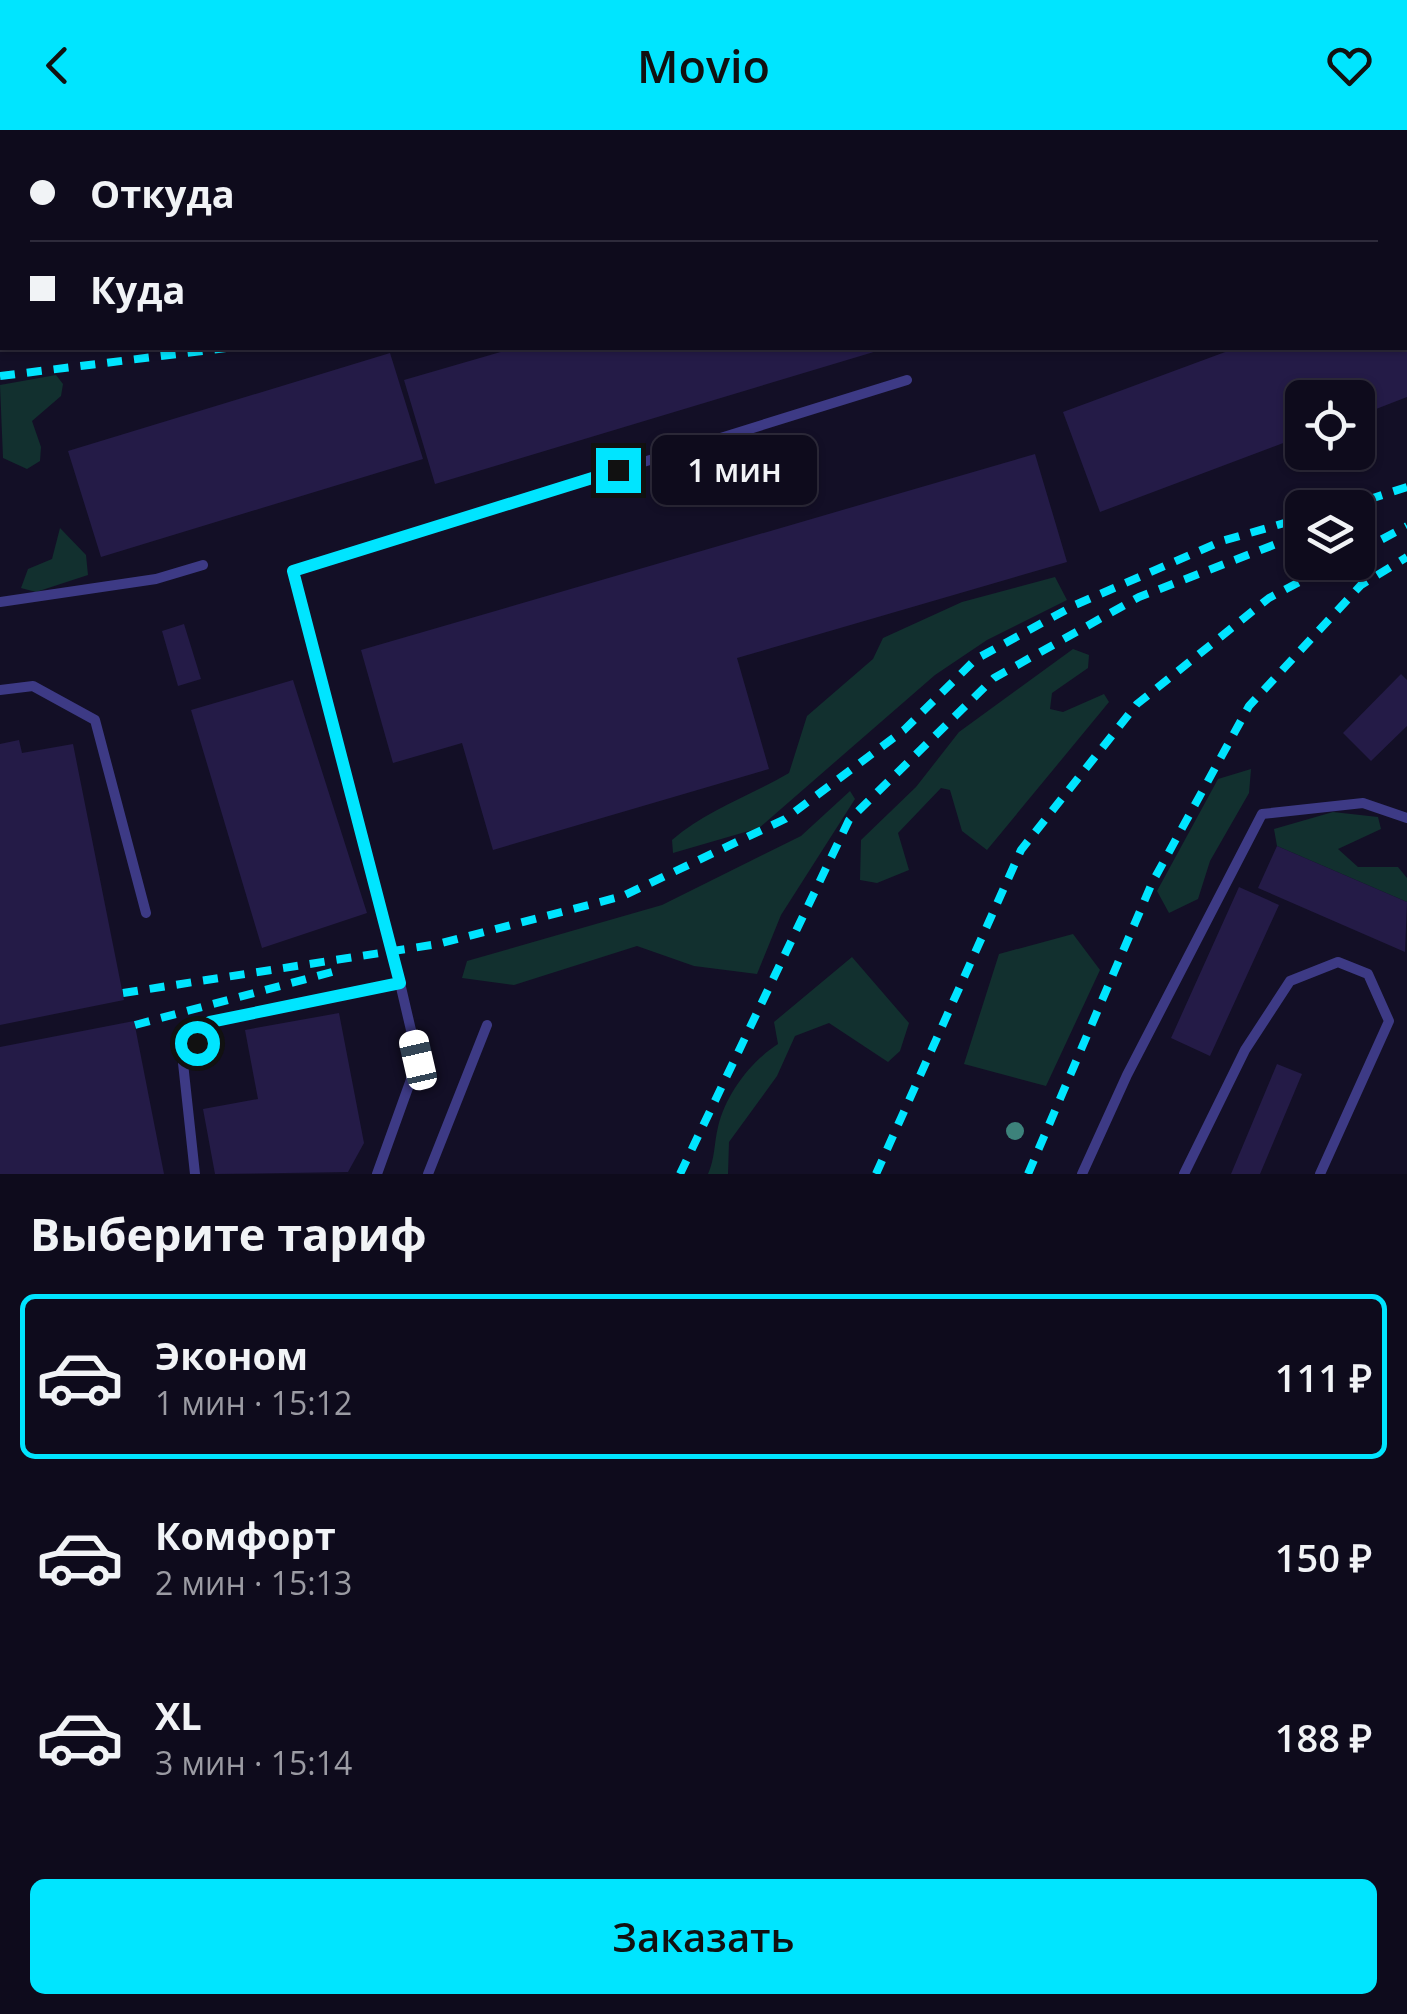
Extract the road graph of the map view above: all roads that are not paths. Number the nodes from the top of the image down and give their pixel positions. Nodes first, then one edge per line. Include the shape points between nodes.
1 (907, 380) dead end
2 (203, 565) dead end
3 (0, 602) edge
4 (0, 690) edge
5 (1407, 818) edge
6 (146, 913) dead end
7 (400, 983) junction
8 (487, 1024) dead end
9 (195, 1174) edge
10 (377, 1174) edge
11 (428, 1174) edge
12 (1082, 1174) edge
13 (1184, 1174) edge
14 (1320, 1174) edge

1 - 7 lane via 293,571
2 - 3 lane via 156,579
4 - 6 lane via 33,686 96,720
5 - 12 lane via 1363,803 1262,814
7 - 9 lane via 210,1022 184,1063
7 - 10 lane via 418,1060
8 - 11 lane
13 - 14 lane via 1246,1050 1290,981 1338,962 1368,974 1389,1020

